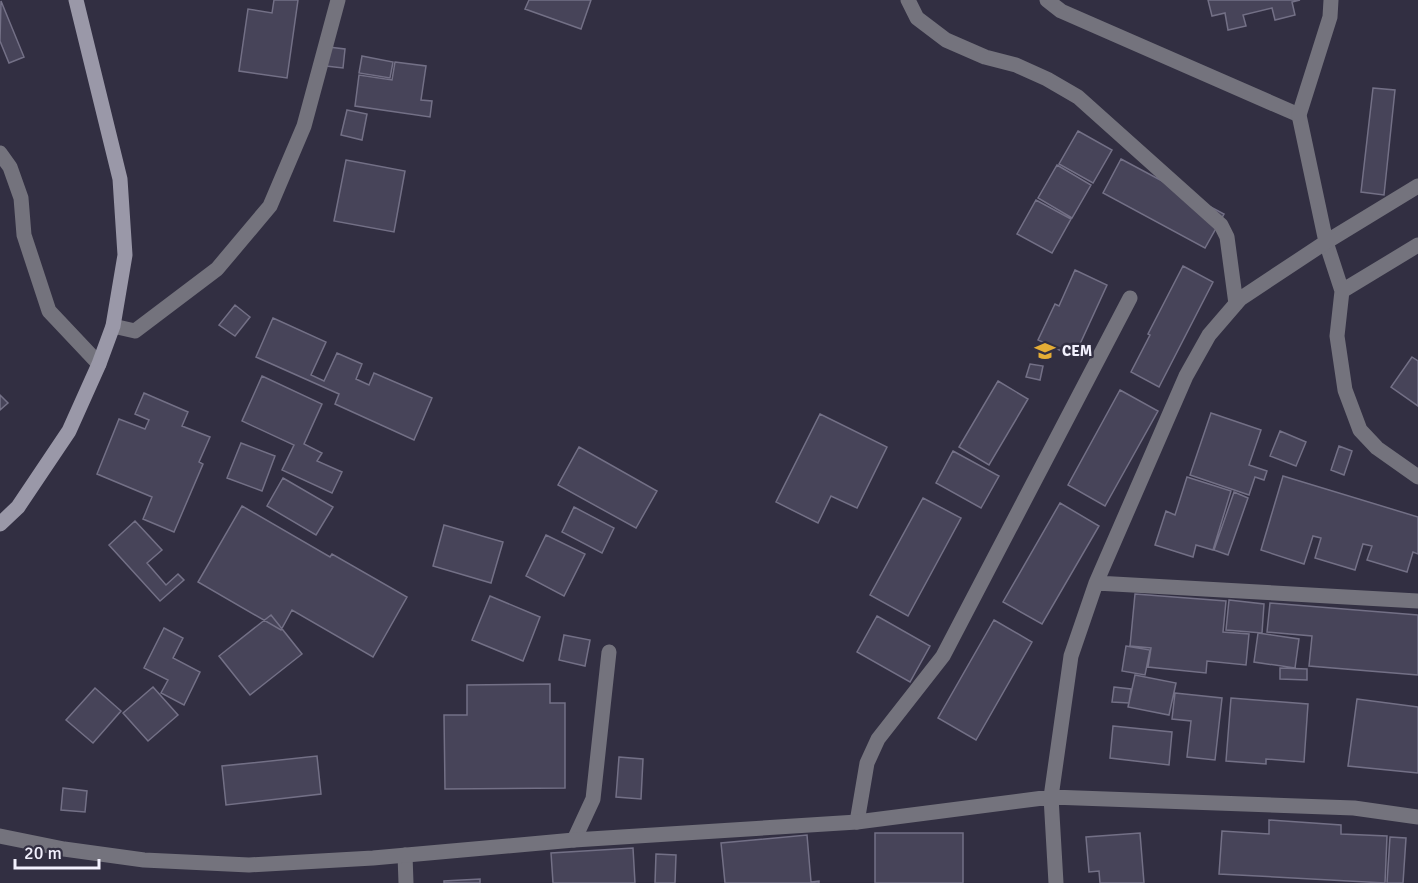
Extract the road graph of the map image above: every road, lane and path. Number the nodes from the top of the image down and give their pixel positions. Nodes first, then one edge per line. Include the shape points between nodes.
1 (76, 0) edge
2 (338, 0) edge
3 (908, 0) edge
4 (1047, 0) edge
5 (1331, 0) edge
6 (1299, 115) junction
7 (0, 153) edge
8 (1418, 186) edge
9 (1326, 242) junction
10 (1418, 245) edge
11 (1342, 291) junction
12 (1130, 298) dead end
13 (1236, 304) junction
14 (113, 326) junction
15 (99, 364) junction
16 (1418, 477) edge
17 (0, 524) edge
18 (1096, 583) junction
19 (1418, 601) edge
20 (609, 652) dead end
21 (1051, 797) junction
22 (1418, 817) edge
23 (856, 822) junction
24 (0, 836) edge
25 (574, 840) junction
26 (405, 855) junction
27 (406, 883) edge
28 (1056, 883) edge

1 - 14 main road via 120,179 125,255
2 - 14 street via 304,126 270,206 217,269 135,331
3 - 13 street via 917,18 946,40 1016,65 1078,97 1221,225 1227,237
4 - 6 street via 1061,11
5 - 6 street via 1330,17
6 - 9 street
7 - 15 street via 10,167 21,198 24,235 49,311
8 - 9 street
9 - 11 street
9 - 13 street
10 - 11 street
11 - 16 street via 1337,336 1345,390 1360,430 1377,448
12 - 23 street via 943,656 878,739 867,764
13 - 18 street via 1209,335 1186,376
14 - 15 main road
15 - 17 main road via 69,431 18,507
18 - 19 street
18 - 21 street via 1071,656
20 - 25 street via 592,799
21 - 22 street via 1353,808
21 - 23 street
21 - 28 street
23 - 25 street
24 - 26 street via 144,860 249,865
25 - 26 street
26 - 27 street

